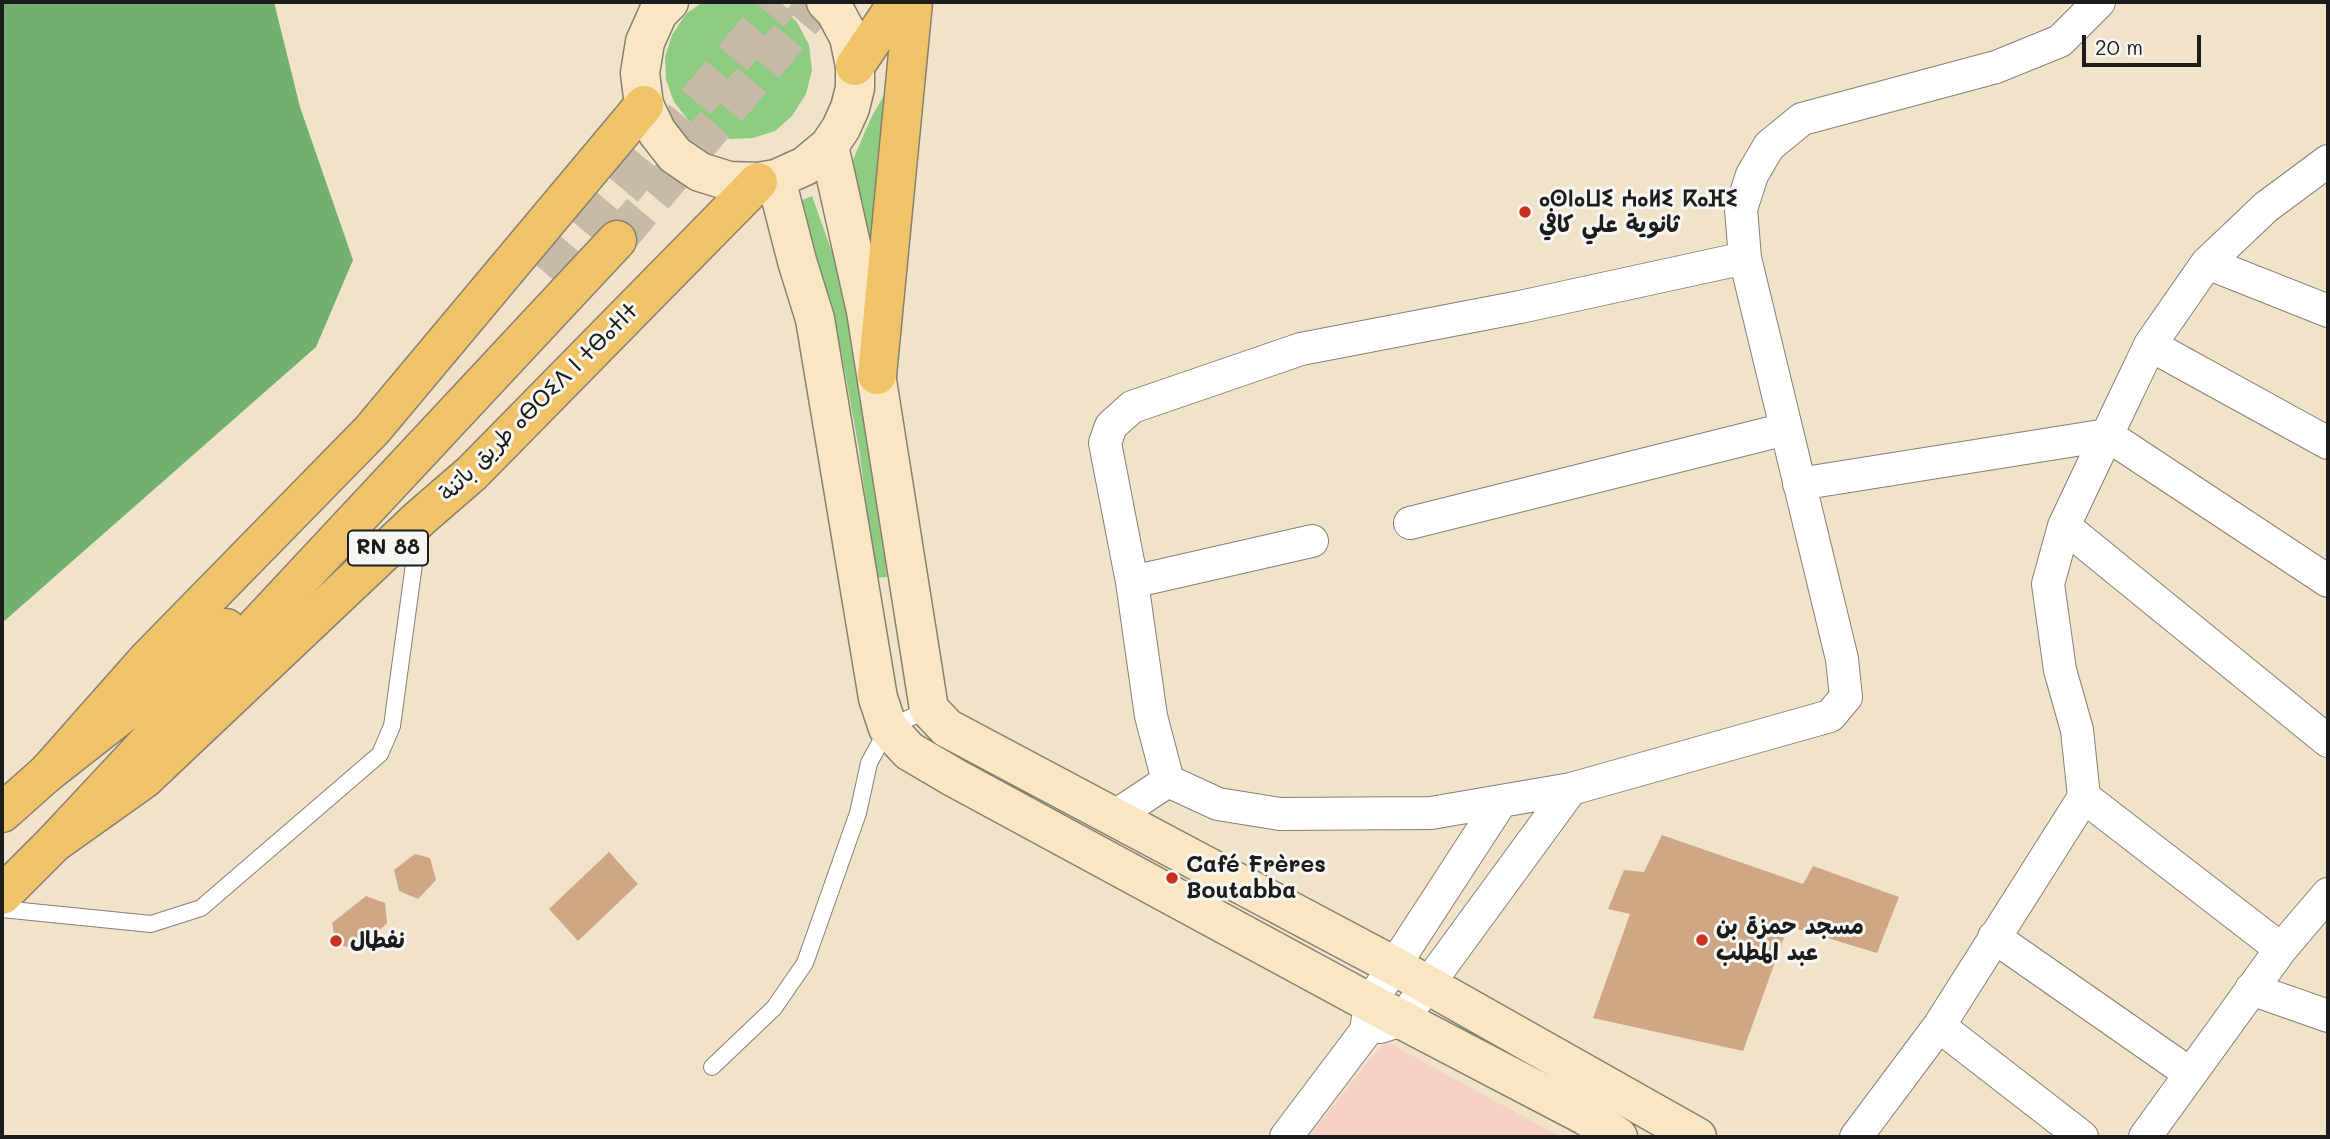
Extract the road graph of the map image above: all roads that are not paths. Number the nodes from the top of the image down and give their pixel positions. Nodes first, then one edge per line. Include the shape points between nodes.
1 (669, 2) edge
2 (826, 2) edge
3 (898, 2) edge
4 (914, 2) edge
5 (2098, 2) edge
6 (856, 66) junction
7 (644, 105) junction
8 (829, 146) junction
9 (2328, 161) edge
10 (767, 180) junction
11 (617, 240) tunnel mouth
12 (1745, 258) junction
13 (2207, 263) junction
14 (550, 277) tunnel mouth
15 (2328, 311) edge
16 (2150, 345) junction
17 (877, 375) junction
18 (1786, 429) junction
19 (2107, 435) junction
20 (2328, 443) edge
21 (1799, 484) junction
22 (420, 518) junction
23 (1410, 523) dead end
24 (2064, 526) junction
25 (1312, 541) dead end
26 (2328, 581) edge
27 (1132, 582) junction
28 (929, 709) junction
29 (888, 728) junction
30 (2328, 741) edge
31 (47, 774) junction
32 (1168, 781) junction
33 (1571, 789) junction
34 (2084, 797) junction
35 (1500, 803) junction
36 (2, 813) edge
37 (1115, 816) junction
38 (54, 843) junction
39 (2328, 894) edge
40 (2, 895) edge
41 (2, 909) edge
42 (1993, 937) junction
43 (2281, 949) junction
44 (1396, 967) junction
45 (1428, 986) junction
46 (2251, 989) junction
47 (2328, 1016) edge
48 (1379, 1018) junction
49 (1939, 1026) junction
50 (712, 1067) dead end
51 (2189, 1073) junction
52 (1286, 1137) edge
53 (1618, 1137) edge
54 (1698, 1137) edge
55 (1856, 1137) edge
56 (2082, 1137) edge
57 (2145, 1137) edge

1 - 7 street via 658,13 645,42 640,73
2 - 6 street via 849,37
3 - 6 main road
4 - 17 main road
5 - 12 street via 2060,41 1996,66 1802,118 1769,146 1752,175 1741,209
6 - 8 street via 850,108
7 - 10 street via 675,155 700,172 729,181
7 - 31 main road via 372,430 148,660
8 - 10 street via 805,166
8 - 17 street
9 - 13 street via 2266,207
10 - 22 main road, طريق باتنة ⴰⴱⵔⵉⴷ ⵏ ⵜⴱⴰⵜⵏⵜ / RN 88 via 472,473
10 - 29 street via 815,319 878,698
11 - 38 main road
12 - 18 street
12 - 27 street via 1300,349 1132,407 1111,426 1105,443
13 - 15 street
13 - 16 street
14 - 31 main road via 302,556 205,649
16 - 19 street
16 - 20 street
17 - 28 street
18 - 21 street
18 - 23 street
19 - 21 street
19 - 24 street
19 - 26 street
21 - 33 street via 1842,659 1846,696 1830,716
22 - 38 main road, طريق باتنة ⴰⴱⵔⵉⴷ ⵏ ⵜⴱⴰⵜⵏⵜ / RN 88 via 144,779
22 - 41 lane via 392,726 380,754 201,908 151,923
24 - 30 street
24 - 34 street via 2048,584 2060,670 2077,730
25 - 27 street
27 - 32 street via 1152,716
28 - 29 lane
28 - 37 street via 947,728
29 - 48 street via 909,751
29 - 50 lane via 869,763 858,813 805,963 774,1008
31 - 36 main road
32 - 35 street via 1218,804 1280,814 1431,813
32 - 37 street
33 - 35 street
33 - 45 street
34 - 42 street
34 - 43 street
35 - 44 street
37 - 44 street
38 - 40 main road, طريق باتنة ⴰⴱⵔⵉⴷ ⵏ ⵜⴱⴰⵜⵏⵜ / RN 88
39 - 43 street
42 - 49 street
42 - 51 street
43 - 46 street
44 - 45 street
44 - 48 street
45 - 48 street
45 - 54 street
46 - 47 street
46 - 51 street
48 - 52 street
48 - 53 street
49 - 55 street
49 - 56 street
51 - 57 street

